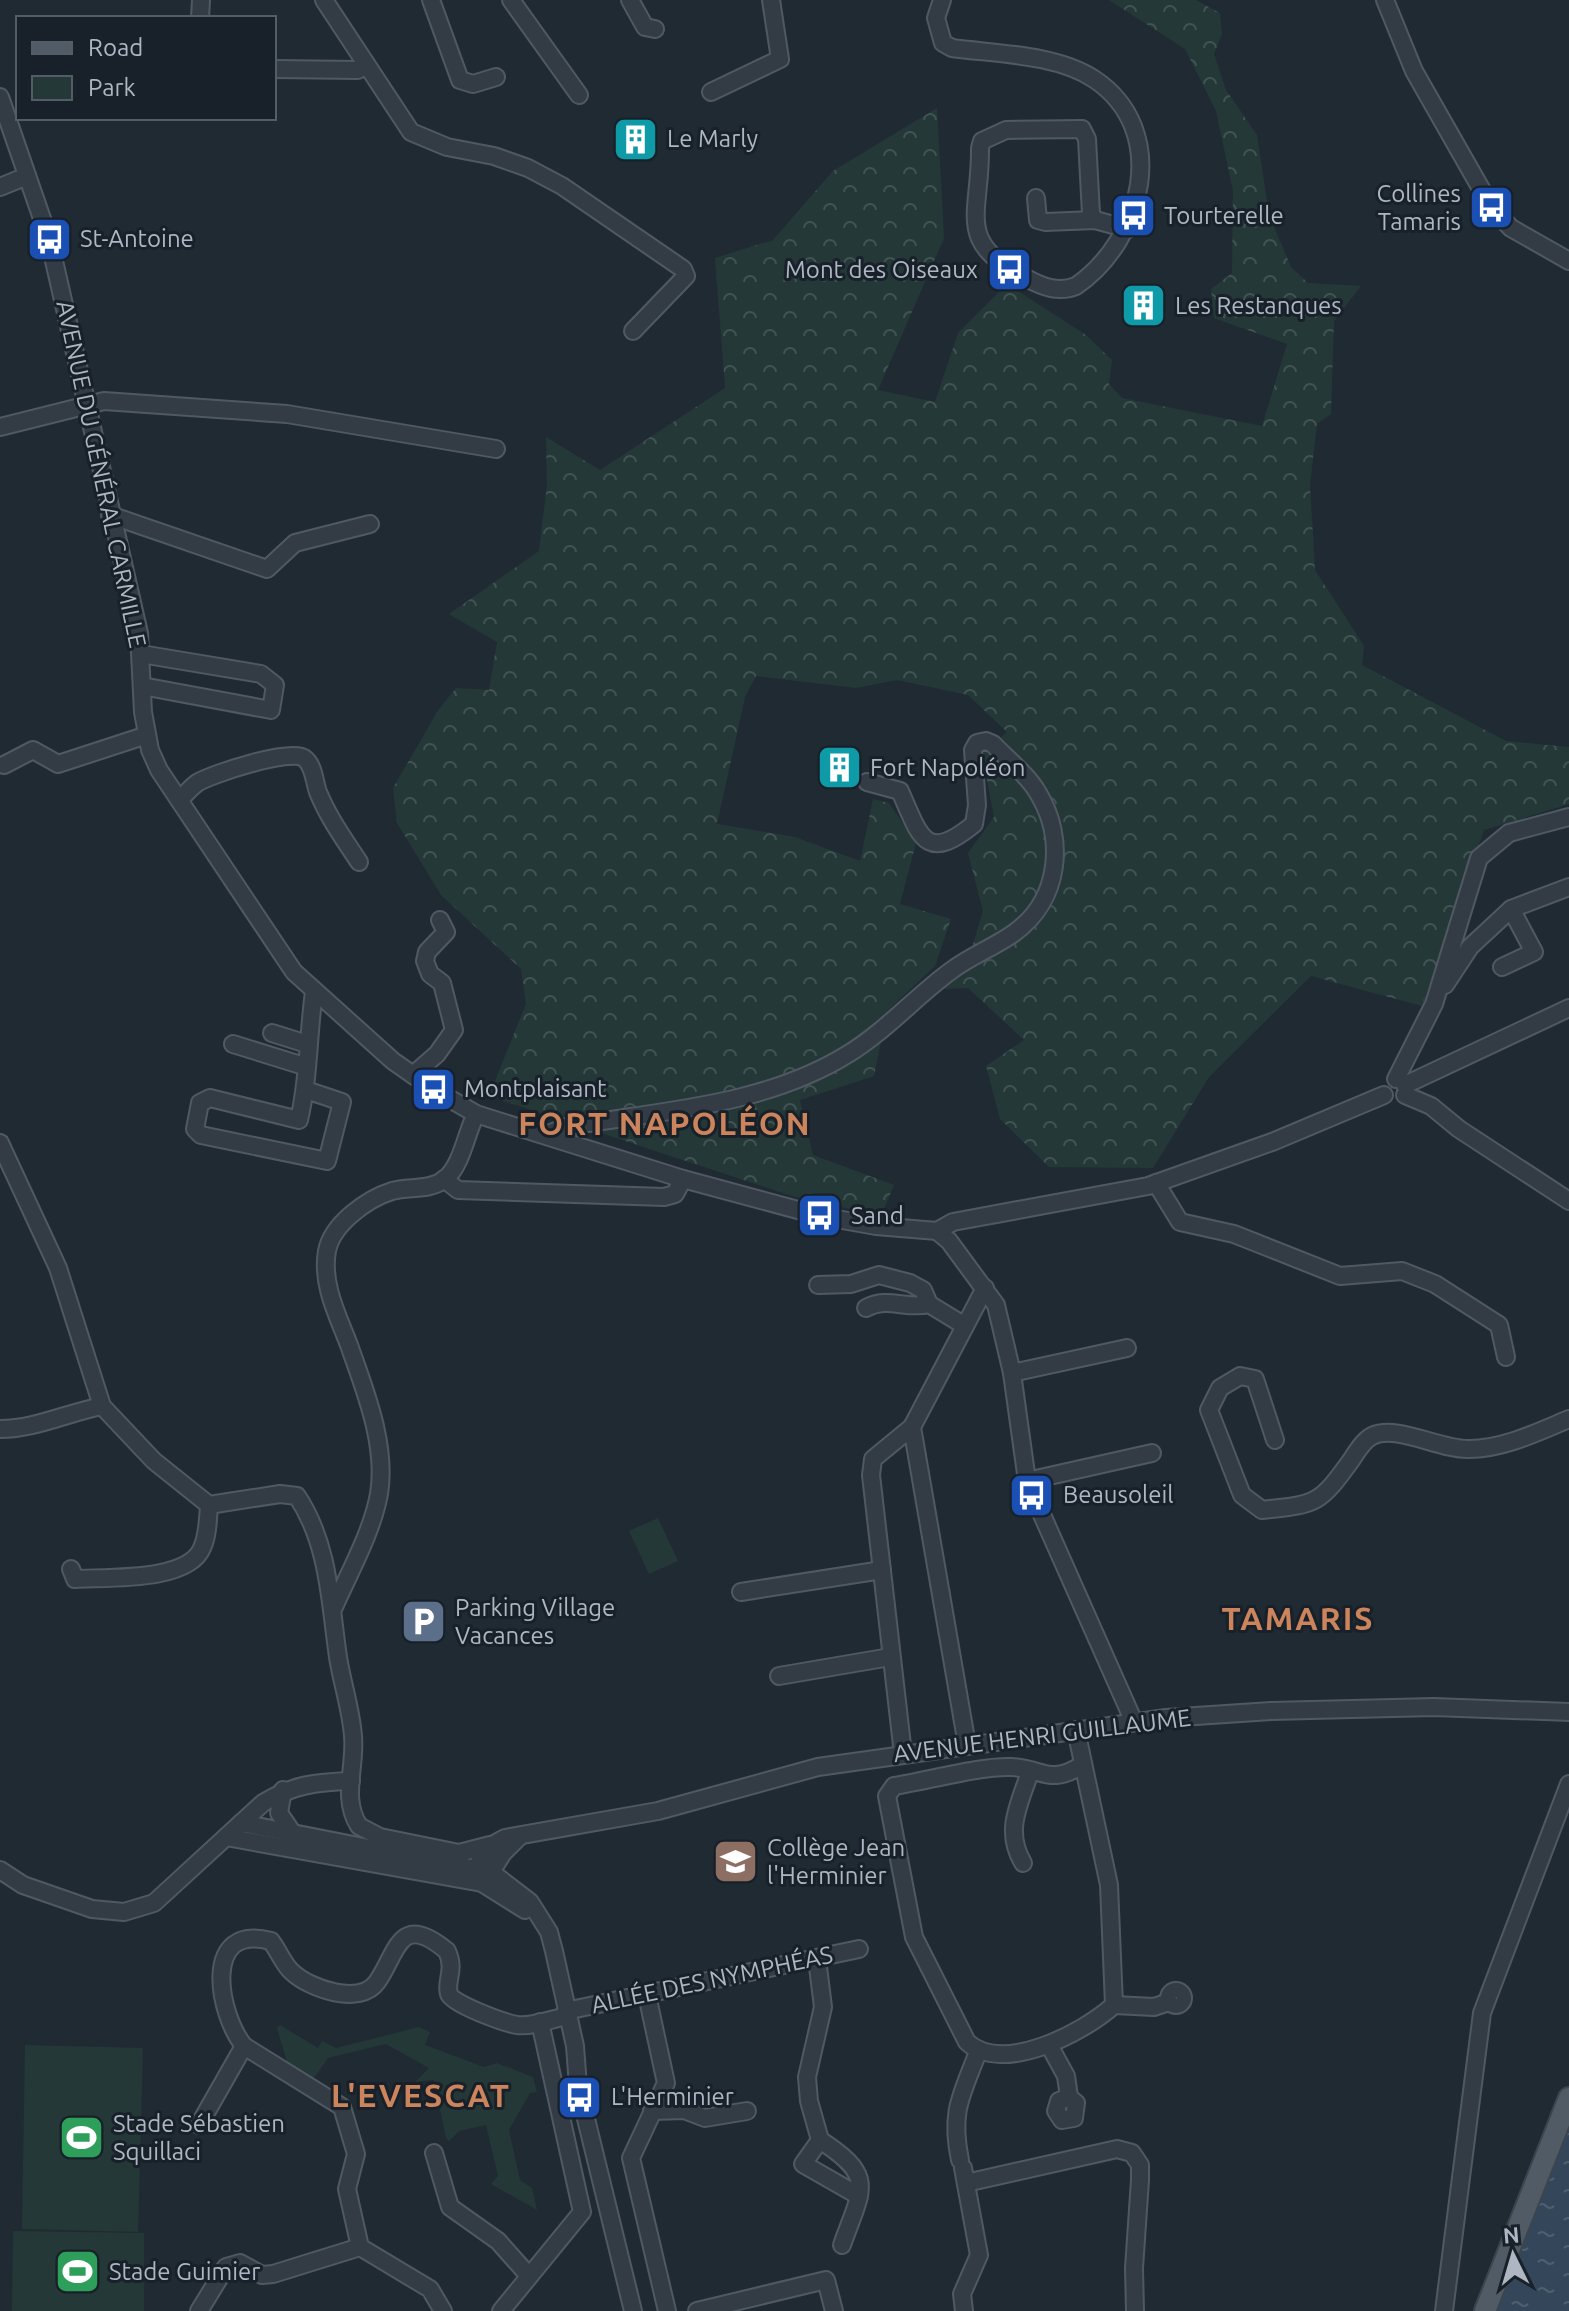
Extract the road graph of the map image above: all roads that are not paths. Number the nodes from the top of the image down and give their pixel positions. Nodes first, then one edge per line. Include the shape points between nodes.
1 (324, 0) edge
2 (431, 0) edge
3 (511, 0) edge
4 (630, 0) edge
5 (771, 0) edge
6 (942, 0) edge
7 (1385, 0) edge
8 (655, 29) dead end
9 (276, 69) edge
10 (358, 70) dead end
11 (496, 77) dead end
12 (711, 92) dead end
13 (579, 95) dead end
14 (0, 97) edge
15 (27, 176) junction
16 (0, 187) edge
17 (1036, 198) dead end
18 (1095, 220) junction
19 (1128, 229) junction
20 (1569, 261) edge
21 (633, 331) dead end
22 (85, 404) junction
23 (0, 427) edge
24 (496, 449) dead end
25 (110, 515) junction
26 (370, 524) dead end
27 (141, 654) junction
28 (142, 686) junction
29 (147, 735) junction
30 (4, 765) dead end
31 (867, 782) dead end
32 (179, 800) junction
33 (1569, 817) edge
34 (359, 862) dead end
35 (1569, 887) edge
36 (1511, 909) junction
37 (440, 920) dead end
38 (1502, 967) dead end
39 (314, 992) junction
40 (1434, 1004) junction
41 (1569, 1008) edge
42 (272, 1033) dead end
43 (233, 1044) dead end
44 (307, 1044) junction
45 (307, 1067) junction
46 (413, 1075) junction
47 (1402, 1086) junction
48 (306, 1090) junction
49 (476, 1114) junction
50 (545, 1135) junction
51 (0, 1143) edge
52 (444, 1179) junction
53 (683, 1179) junction
54 (1156, 1183) junction
55 (1569, 1201) edge
56 (937, 1231) junction
57 (818, 1285) dead end
58 (985, 1288) junction
59 (929, 1304) junction
60 (866, 1308) dead end
61 (965, 1326) junction
62 (1127, 1348) dead end
63 (1506, 1357) dead end
64 (1012, 1373) junction
65 (102, 1406) junction
66 (1569, 1419) edge
67 (912, 1427) junction
68 (0, 1429) edge
69 (1275, 1440) dead end
70 (1152, 1453) dead end
71 (1027, 1481) junction
72 (209, 1505) junction
73 (71, 1569) dead end
74 (882, 1570) junction
75 (741, 1592) dead end
76 (334, 1607) junction
77 (890, 1657) junction
78 (779, 1676) dead end
79 (1569, 1712) edge
80 (1134, 1722) junction
81 (1076, 1730) junction
82 (967, 1745) junction
83 (903, 1754) junction
84 (1082, 1765) junction
85 (1030, 1772) junction
86 (1050, 1777) junction
87 (351, 1781) junction
88 (1086, 1782) junction
89 (1569, 1784) edge
90 (283, 1790) junction
91 (241, 1823) junction
92 (523, 1834) junction
93 (294, 1835) junction
94 (226, 1837) junction
95 (490, 1845) junction
96 (1023, 1863) dead end
97 (0, 1870) edge
98 (482, 1875) junction
99 (859, 1949) dead end
100 (817, 1959) junction
101 (647, 1995) junction
102 (1169, 2002) dead end
103 (1114, 2005) junction
104 (566, 2013) junction
105 (540, 2022) junction
106 (1049, 2045) junction
107 (244, 2046) junction
108 (978, 2052) junction
109 (1069, 2097) dead end
110 (1569, 2098) edge
111 (652, 2111) junction
112 (747, 2111) dead end
113 (199, 2125) dead end
114 (820, 2140) junction
115 (434, 2153) dead end
116 (963, 2170) junction
117 (859, 2196) junction
118 (842, 2245) dead end
119 (360, 2247) junction
120 (529, 2276) junction
121 (1493, 2286) junction
122 (199, 2311) edge
123 (443, 2311) edge
124 (501, 2311) edge
125 (633, 2311) edge
126 (667, 2311) edge
127 (697, 2311) edge
128 (834, 2311) edge
129 (964, 2311) edge
130 (1135, 2311) edge
131 (1444, 2311) edge
132 (1479, 2311) edge
133 (1485, 2311) edge

1 - 21 street via 411,132 528,168 683,269 686,276
2 - 11 street via 460,80 473,84
3 - 13 street
4 - 8 street via 645,27
5 - 12 street via 780,59
6 - 19 street via 937,9 939,33 952,48 1061,65 1094,79 1114,97 1139,153 1139,191
7 - 20 street via 1414,71 1492,208 1511,228
9 - 10 street
14 - 15 street, AVENUE DU GÉNÉRAL CARMILLE
15 - 16 street
15 - 22 street, AVENUE DU GÉNÉRAL CARMILLE via 49,239
17 - 18 street via 1038,220
18 - 19 street
18 - 19 street via 1082,129 988,135 980,148 976,231 986,250 1009,270 1043,286 1069,289
22 - 23 street
22 - 24 street via 287,414
22 - 25 street, AVENUE DU GÉNÉRAL CARMILLE
25 - 26 street via 267,569 295,543
25 - 27 street, AVENUE DU GÉNÉRAL CARMILLE
27 - 28 street, AVENUE DU GÉNÉRAL CARMILLE
27 - 28 street via 261,674 275,685 271,710
28 - 29 street, AVENUE DU GÉNÉRAL CARMILLE
29 - 30 street via 58,764 33,750
29 - 32 street, AVENUE DU GÉNÉRAL CARMILLE via 154,761
31 - 50 street via 900,791 920,836 938,845 951,843 974,824 973,750 977,743 993,744 1037,790 1052,825 1056,856 1047,895 1016,931 953,969 851,1052 820,1070 764,1091 569,1126
32 - 34 street via 199,782 252,764 303,756 332,820
32 - 39 street, AVENUE DU GÉNÉRAL CARMILLE via 278,953
33 - 40 street via 1509,833 1479,858
35 - 36 street
36 - 38 street via 1534,952
36 - 40 street via 1470,947
37 - 46 street via 446,932 425,961 442,983 454,1030
39 - 44 street
39 - 46 street, AVENUE DU GÉNÉRAL CARMILLE
40 - 47 street
41 - 47 street
42 - 44 street
43 - 45 street
44 - 45 street
45 - 48 street
46 - 49 street, AVENUE DU GÉNÉRAL CARMILLE
47 - 54 street via 1386,1084 1384,1095
47 - 55 street
48 - 48 street via 299,1120 210,1098 200,1103 195,1129 201,1135 327,1161 342,1102
49 - 50 street, AVENUE DU GÉNÉRAL CARMILLE
49 - 52 street via 453,1170
50 - 53 street, AVENUE DU GÉNÉRAL CARMILLE
51 - 65 street via 58,1268
52 - 53 street via 458,1190 664,1197 675,1194
52 - 76 street via 381,1195 344,1222 327,1250 330,1294 371,1411 380,1466 379,1494
53 - 56 street, AVENUE DU GÉNÉRAL CARMILLE via 820,1216
54 - 56 street via 953,1222
54 - 63 street via 1180,1222 1234,1234 1340,1276 1402,1271 1435,1284 1499,1325
56 - 58 street
57 - 59 street via 851,1284 879,1275 923,1290
58 - 61 street
58 - 64 street via 996,1305
59 - 60 street via 880,1300
59 - 61 street
61 - 67 street
62 - 64 street
64 - 71 street
65 - 68 street via 64,1413 25,1429
65 - 72 street via 154,1461
66 - 69 street via 1510,1442 1469,1450 1387,1432 1370,1437 1326,1496 1306,1505 1262,1510 1242,1495 1209,1410 1220,1388 1240,1376 1255,1379
67 - 74 street via 873,1459
67 - 82 street
70 - 71 street
71 - 80 street
72 - 73 street via 202,1549 189,1564 169,1572 75,1579
72 - 76 street, AVENUE HENRI GUILLAUME via 297,1496 322,1554
74 - 75 street
74 - 77 street
76 - 87 street, AVENUE HENRI GUILLAUME via 354,1738
77 - 78 street
77 - 83 street
79 - 80 street, AVENUE HENRI GUILLAUME via 1434,1707 1286,1710
80 - 81 street, AVENUE HENRI GUILLAUME
81 - 82 street, AVENUE HENRI GUILLAUME
81 - 84 street
82 - 83 street, AVENUE HENRI GUILLAUME
83 - 92 street, AVENUE HENRI GUILLAUME via 799,1771 646,1813
84 - 86 street
84 - 88 street
85 - 86 street
85 - 96 street via 1011,1829
85 - 108 street via 1012,1767 935,1779 894,1786 887,1796 914,1937 967,2042
86 - 88 street
87 - 90 street via 306,1782
87 - 95 street, AVENUE HENRI GUILLAUME via 354,1818 365,1833 459,1853
88 - 103 street via 1109,1885
89 - 131 street via 1482,2013
90 - 91 street
90 - 93 street via 279,1813
91 - 93 street
91 - 94 street
92 - 95 street, AVENUE HENRI GUILLAUME
92 - 98 street
93 - 98 street
94 - 97 street via 154,1903 124,1912 92,1909 23,1885
94 - 98 street
95 - 98 street
98 - 104 street via 516,1888 540,1916 549,1932
99 - 100 street, ALLÉE DES NYMPHÉAS
100 - 101 street, ALLÉE DES NYMPHÉAS
100 - 114 street via 823,2007 807,2077
101 - 104 street, ALLÉE DES NYMPHÉAS
101 - 111 street via 666,2083
102 - 103 street via 1154,2007
103 - 106 street
104 - 105 street, ALLÉE DES NYMPHÉAS
104 - 125 street via 578,2086
105 - 107 street, ALLÉE DES NYMPHÉAS via 517,2025 459,2004 450,1997 452,1963 447,1951 423,1936 395,1944 377,1982 367,1992 352,1994 323,1988 291,1971 271,1941 258,1937 229,1949 221,1962 220,1981 233,2032
105 - 120 street via 582,2203 577,2219
106 - 108 street via 996,2056
106 - 109 street via 1066,2076
107 - 113 street
107 - 119 street via 342,2107 356,2154 347,2189
108 - 116 street via 954,2129
110 - 121 main road
111 - 112 street via 684,2110 705,2118
111 - 126 street via 631,2158
114 - 117 street via 849,2159 861,2175
114 - 117 street via 803,2164
115 - 120 street via 450,2207 498,2241
116 - 129 street via 979,2255 962,2294
116 - 130 street via 1117,2149 1132,2153 1140,2165
117 - 118 street
119 - 122 street via 262,2275 240,2263 226,2267
119 - 123 street via 430,2289
120 - 124 street
121 - 132 main road
121 - 133 main road
127 - 128 street via 826,2280

